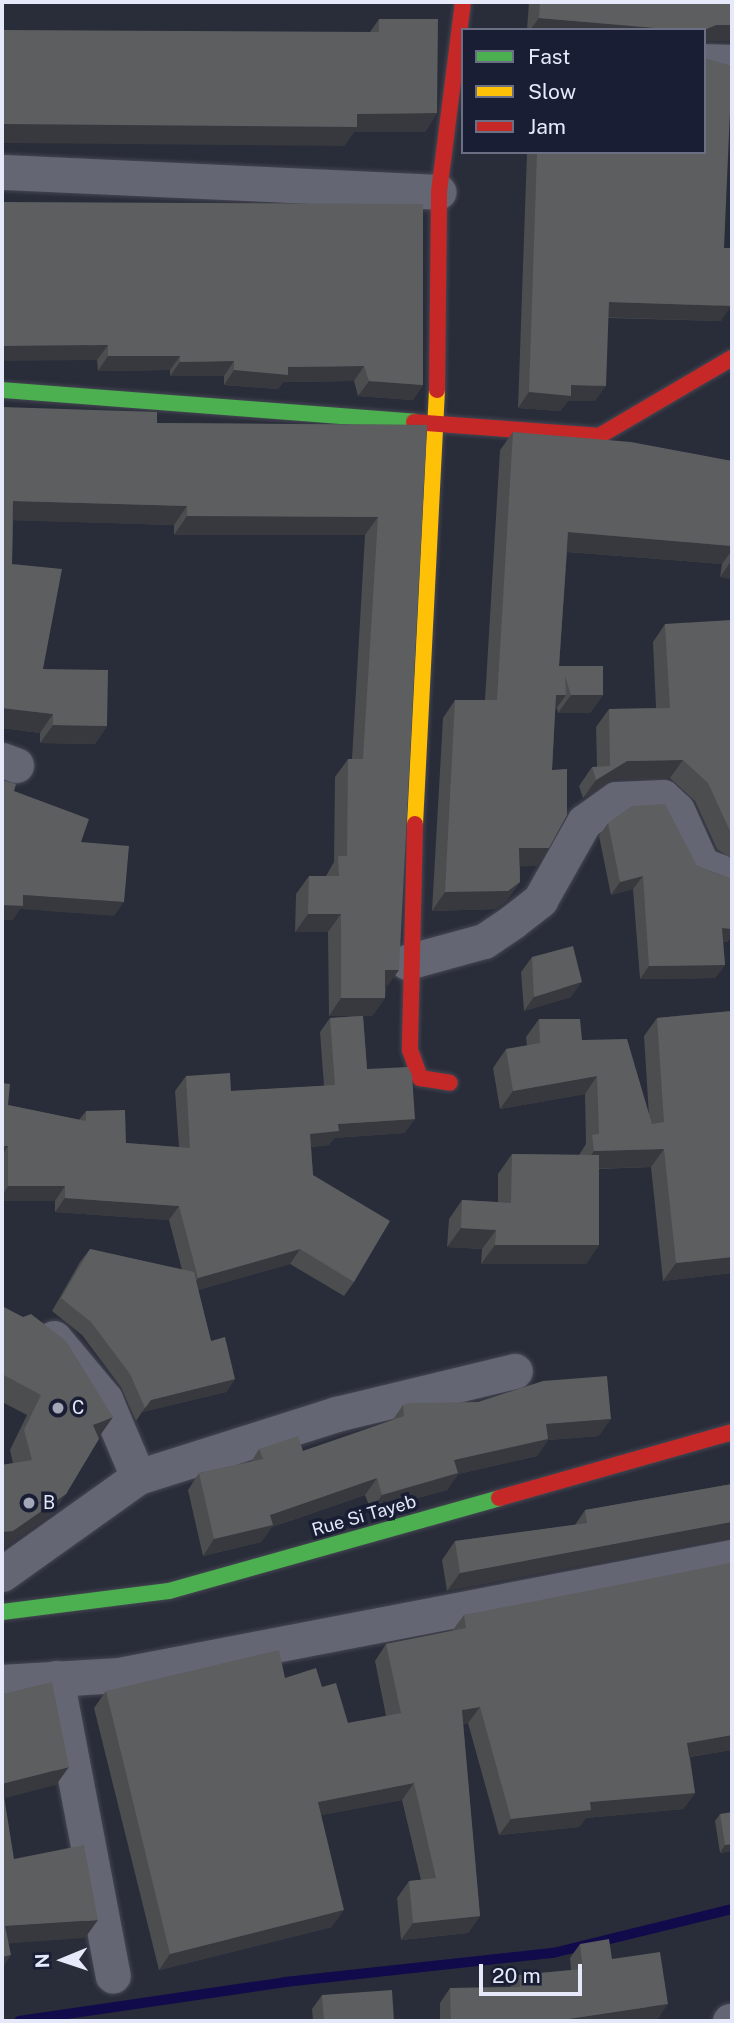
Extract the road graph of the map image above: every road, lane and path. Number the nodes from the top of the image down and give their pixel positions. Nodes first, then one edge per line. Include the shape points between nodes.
1 (463, 2) edge
2 (461, 28) edge
3 (460, 48) edge
4 (706, 61) edge
5 (732, 62) edge
6 (2, 172) edge
7 (439, 192) junction
8 (732, 358) edge
9 (2, 390) edge
10 (437, 428) junction
11 (599, 436) junction
12 (652, 447) edge
13 (732, 876) edge
14 (407, 962) junction
15 (450, 1083) dead end
16 (32, 1321) edge
17 (515, 1371) dead end
18 (732, 1432) edge
19 (138, 1476) junction
20 (732, 1557) edge
21 (2, 1574) edge
22 (2, 1612) edge
23 (56, 1678) junction
24 (2, 1682) edge
25 (113, 1976) dead end

1 - 2 street
3 - 7 street
4 - 5 street
6 - 7 street
7 - 10 street
8 - 11 street
9 - 10 street
10 - 11 street
10 - 14 street
11 - 12 street
13 - 14 street via 702,865 677,810 663,797 616,799 584,822 531,907 484,941
14 - 15 street via 410,1050 420,1077
16 - 19 street via 66,1347 105,1399
17 - 19 street via 337,1414
18 - 22 street, Rue Si Tayeb via 169,1591
19 - 21 street
20 - 23 street via 119,1675
23 - 24 street
23 - 25 street

